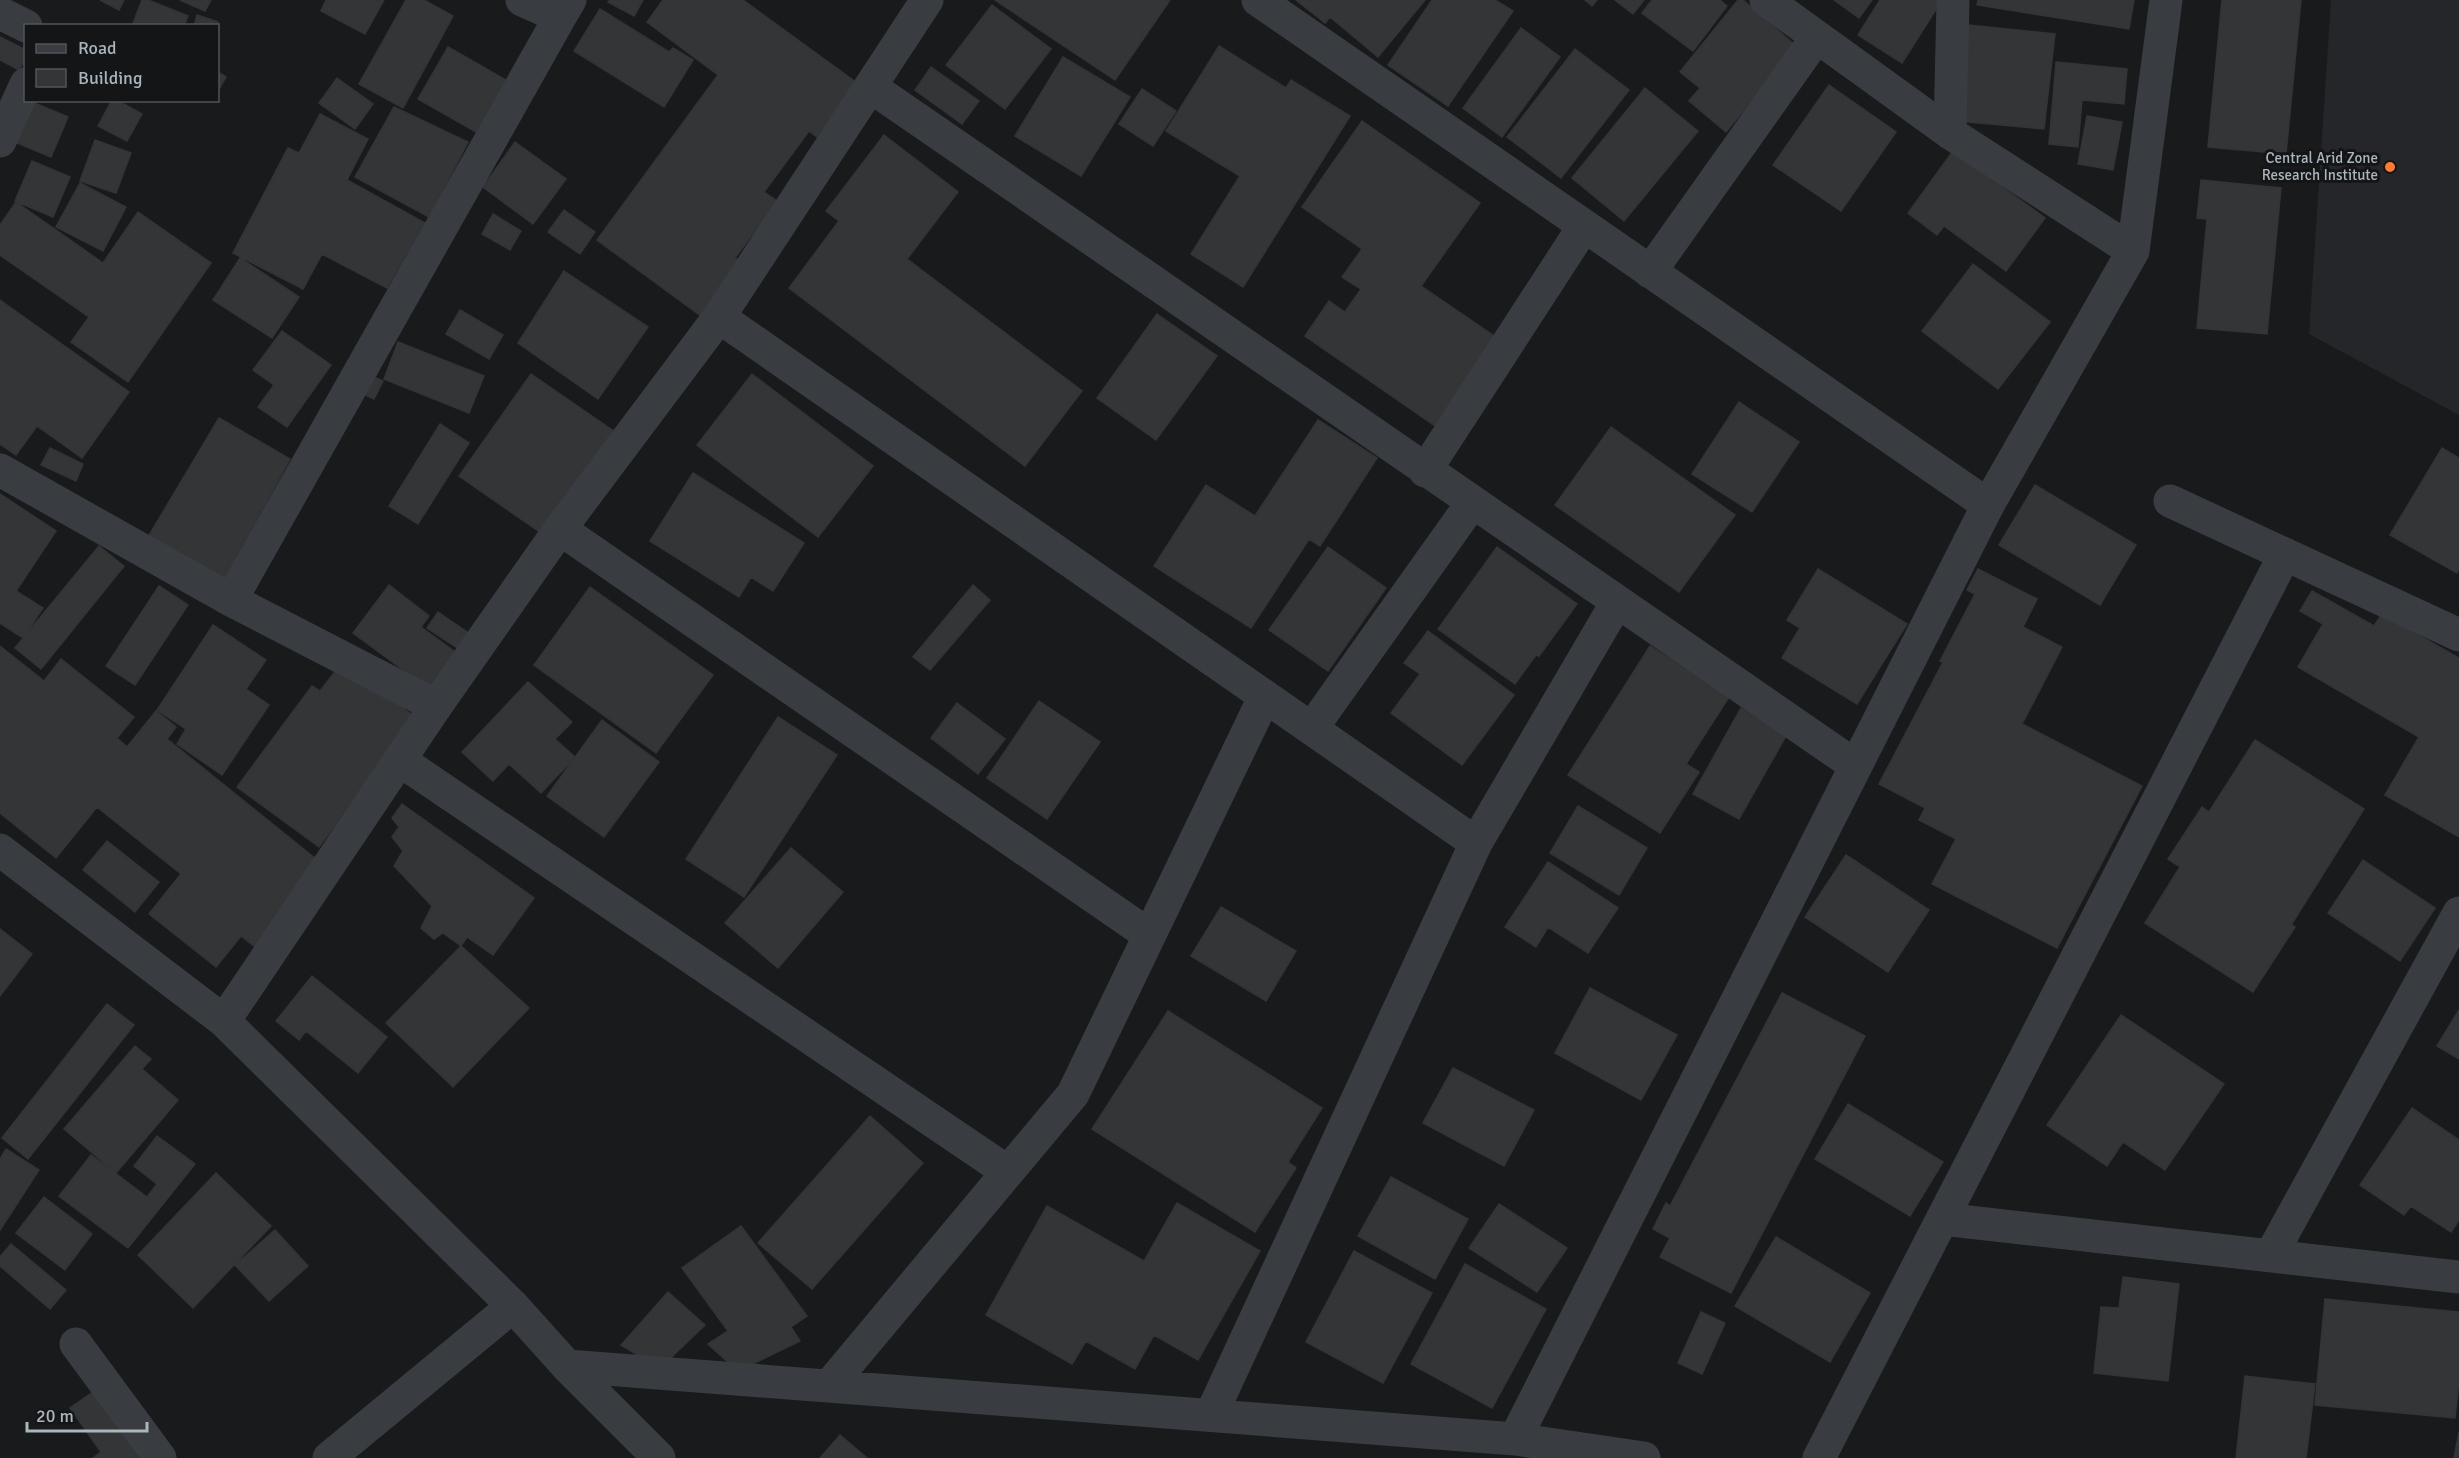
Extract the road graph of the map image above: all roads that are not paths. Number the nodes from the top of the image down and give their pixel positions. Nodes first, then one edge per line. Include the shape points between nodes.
1 (522, 0) edge
2 (927, 0) edge
3 (1258, 0) edge
4 (1766, 0) edge
5 (1953, 0) edge
6 (2166, 0) edge
7 (565, 9) edge
8 (0, 13) edge
9 (24, 25) edge
10 (1816, 38) junction
11 (871, 87) junction
12 (24, 88) edge
13 (1950, 133) junction
14 (0, 141) edge
15 (1584, 226) junction
16 (2133, 251) junction
17 (1650, 272) junction
18 (719, 316) junction
19 (0, 470) edge
20 (1425, 471) junction
21 (2170, 501) dead end
22 (1472, 503) junction
23 (1988, 505) junction
24 (560, 529) junction
25 (2285, 554) junction
26 (231, 600) junction
27 (1617, 602) junction
28 (2459, 635) edge
29 (1265, 696) junction
30 (436, 706) junction
31 (1312, 728) junction
32 (401, 761) junction
33 (1856, 766) junction
34 (1476, 843) junction
35 (0, 850) edge
36 (2459, 914) edge
37 (1149, 935) junction
38 (224, 1020) junction
39 (1008, 1172) junction
40 (1942, 1218) junction
41 (2271, 1256) junction
42 (2459, 1276) edge
43 (513, 1306) junction
44 (76, 1344) dead end
45 (567, 1366) junction
46 (829, 1386) junction
47 (1211, 1415) junction
48 (1507, 1448) edge
49 (160, 1458) edge
50 (329, 1458) edge
51 (659, 1458) edge
52 (1644, 1458) edge
53 (1819, 1458) edge

1 - 7 street
2 - 11 street
3 - 15 street
4 - 10 street
5 - 13 street
6 - 16 street
7 - 26 street
8 - 9 street
10 - 13 street
10 - 17 street
11 - 18 street
11 - 20 street
12 - 14 street
13 - 16 street
15 - 17 street
15 - 20 street
16 - 23 street
17 - 23 street
18 - 24 street
18 - 29 street
19 - 26 street
20 - 22 street
21 - 25 street
22 - 27 street
22 - 31 street
23 - 33 street
24 - 30 street
24 - 37 street
25 - 28 street
25 - 40 street
26 - 30 street
27 - 33 street
27 - 34 street
29 - 31 street
29 - 37 street
30 - 32 street
31 - 34 street
32 - 38 street
32 - 39 street
33 - 48 street
34 - 47 street
35 - 38 street
36 - 41 street
37 - 39 street via 1073,1094
38 - 43 street
39 - 46 street
40 - 41 street
40 - 53 street
41 - 42 street
43 - 45 street
43 - 50 street
44 - 49 street
45 - 46 street
45 - 51 street
46 - 47 street
47 - 48 street
48 - 52 street

